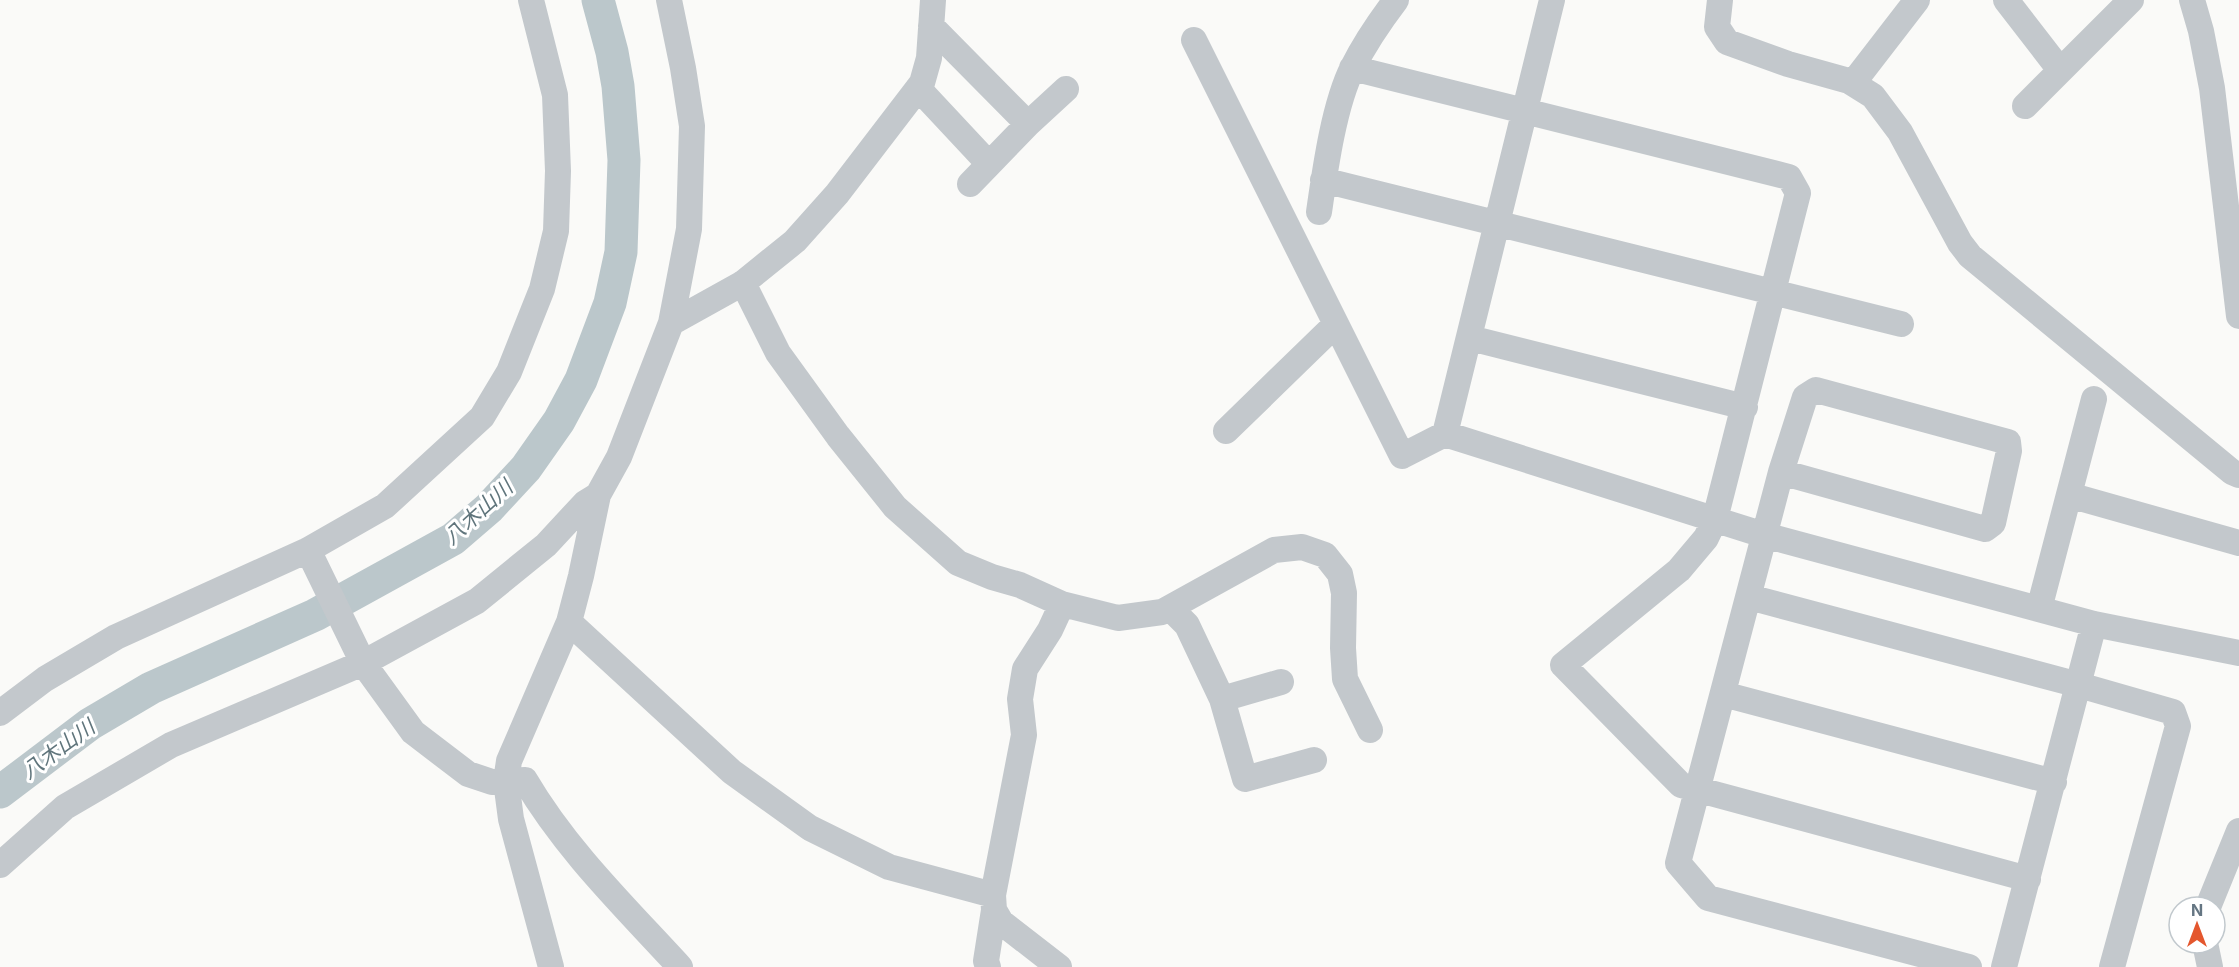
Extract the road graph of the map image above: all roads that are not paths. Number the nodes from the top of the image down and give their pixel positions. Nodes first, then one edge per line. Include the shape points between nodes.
1 (531, 0) edge
2 (669, 0) edge
3 (933, 0) edge
4 (1396, 0) edge
5 (1552, 0) edge
6 (1720, 0) edge
7 (1917, 0) edge
8 (2007, 0) edge
9 (2131, 0) edge
10 (2192, 0) edge
11 (931, 26) junction
12 (1194, 40) dead end
13 (1352, 68) junction
14 (2060, 70) junction
15 (1853, 83) junction
16 (918, 88) junction
17 (1066, 89) dead end
18 (2025, 106) dead end
19 (1524, 110) junction
20 (1028, 124) junction
21 (989, 164) junction
22 (1323, 180) junction
23 (970, 184) dead end
24 (1319, 212) dead end
25 (1495, 224) junction
26 (743, 283) junction
27 (1772, 293) junction
28 (2239, 316) edge
29 (671, 323) junction
30 (1336, 324) junction
31 (1901, 324) dead end
32 (1470, 338) junction
33 (2094, 399) dead end
34 (1744, 407) junction
35 (1226, 431) dead end
36 (1445, 434) junction
37 (1781, 472) junction
38 (2239, 475) edge
39 (598, 495) junction
40 (2069, 495) junction
41 (1715, 519) junction
42 (1764, 535) junction
43 (2239, 543) edge
44 (308, 550) junction
45 (1749, 597) junction
46 (1062, 604) junction
47 (1170, 608) junction
48 (2039, 609) junction
49 (569, 622) junction
50 (2094, 624) junction
51 (2239, 653) edge
52 (363, 663) junction
53 (1281, 682) dead end
54 (2079, 685) junction
55 (1723, 694) junction
56 (1222, 699) junction
57 (0, 713) edge
58 (1370, 730) dead end
59 (1314, 760) dead end
60 (506, 782) junction
61 (2054, 782) junction
62 (1696, 791) junction
63 (2239, 831) edge
64 (0, 865) edge
65 (2028, 879) junction
66 (2213, 895) edge
67 (994, 903) junction
68 (1900, 958) edge
69 (551, 967) edge
70 (680, 967) edge
71 (988, 967) edge
72 (1059, 967) edge
73 (1969, 967) edge
74 (2004, 967) edge
75 (2112, 967) edge

1 - 44 street via 555,95 556,231 542,289 509,372 482,417 385,506
2 - 29 street via 692,126 689,229
3 - 11 street
4 - 13 street
5 - 19 street
6 - 15 street via 1717,27 1726,42
7 - 15 street
8 - 14 street
9 - 14 street
10 - 28 street via 2212,88
11 - 16 street via 928,58
11 - 20 street
12 - 30 street
13 - 19 street
13 - 22 street via 1341,98
14 - 18 street
15 - 38 street via 1873,96 1900,132 1970,256
16 - 21 street
16 - 26 street via 837,194 795,241
17 - 20 street
19 - 25 street
19 - 27 street via 1790,177 1798,193
20 - 21 street
21 - 23 street
22 - 24 street
22 - 25 street
25 - 27 street
25 - 32 street
26 - 29 street
26 - 46 street via 778,353 895,507 958,563
27 - 31 street
27 - 34 street
29 - 39 street via 620,457
30 - 35 street
30 - 36 street via 1401,456
32 - 34 street
32 - 36 street
33 - 40 street
34 - 41 street
36 - 41 street
37 - 37 street via 1805,396 1816,390 2008,442 2010,451 1993,523 1985,529
37 - 42 street
39 - 49 street
39 - 52 street via 585,503 546,545 477,601
40 - 43 street
40 - 48 street
41 - 42 street
41 - 62 street via 1706,538 1678,570 1563,665 1681,785
42 - 45 street
42 - 48 street
44 - 52 street
44 - 57 street via 116,637 45,679
45 - 54 street
45 - 55 street
46 - 47 street via 1118,618
46 - 67 street via 1025,669 1020,699 1024,735
47 - 56 street via 1187,625
47 - 58 street via 1274,550 1302,547 1325,555 1340,574 1344,592 1345,679
48 - 50 street
49 - 60 street via 509,761
49 - 67 street via 732,772 810,828 889,867
50 - 51 street
50 - 54 street
52 - 60 street via 413,732 468,774
52 - 64 street via 171,745 65,807
53 - 56 street
54 - 61 street
54 - 75 street via 2173,712 2178,726
55 - 61 street
55 - 62 street
56 - 59 street via 1245,779
60 - 69 street via 511,819
60 - 70 street via 525,780 585,862
61 - 65 street
62 - 65 street
62 - 68 street via 1677,863 1708,898
63 - 66 street
65 - 74 street
67 - 71 street
67 - 72 street via 1001,922
68 - 73 street

